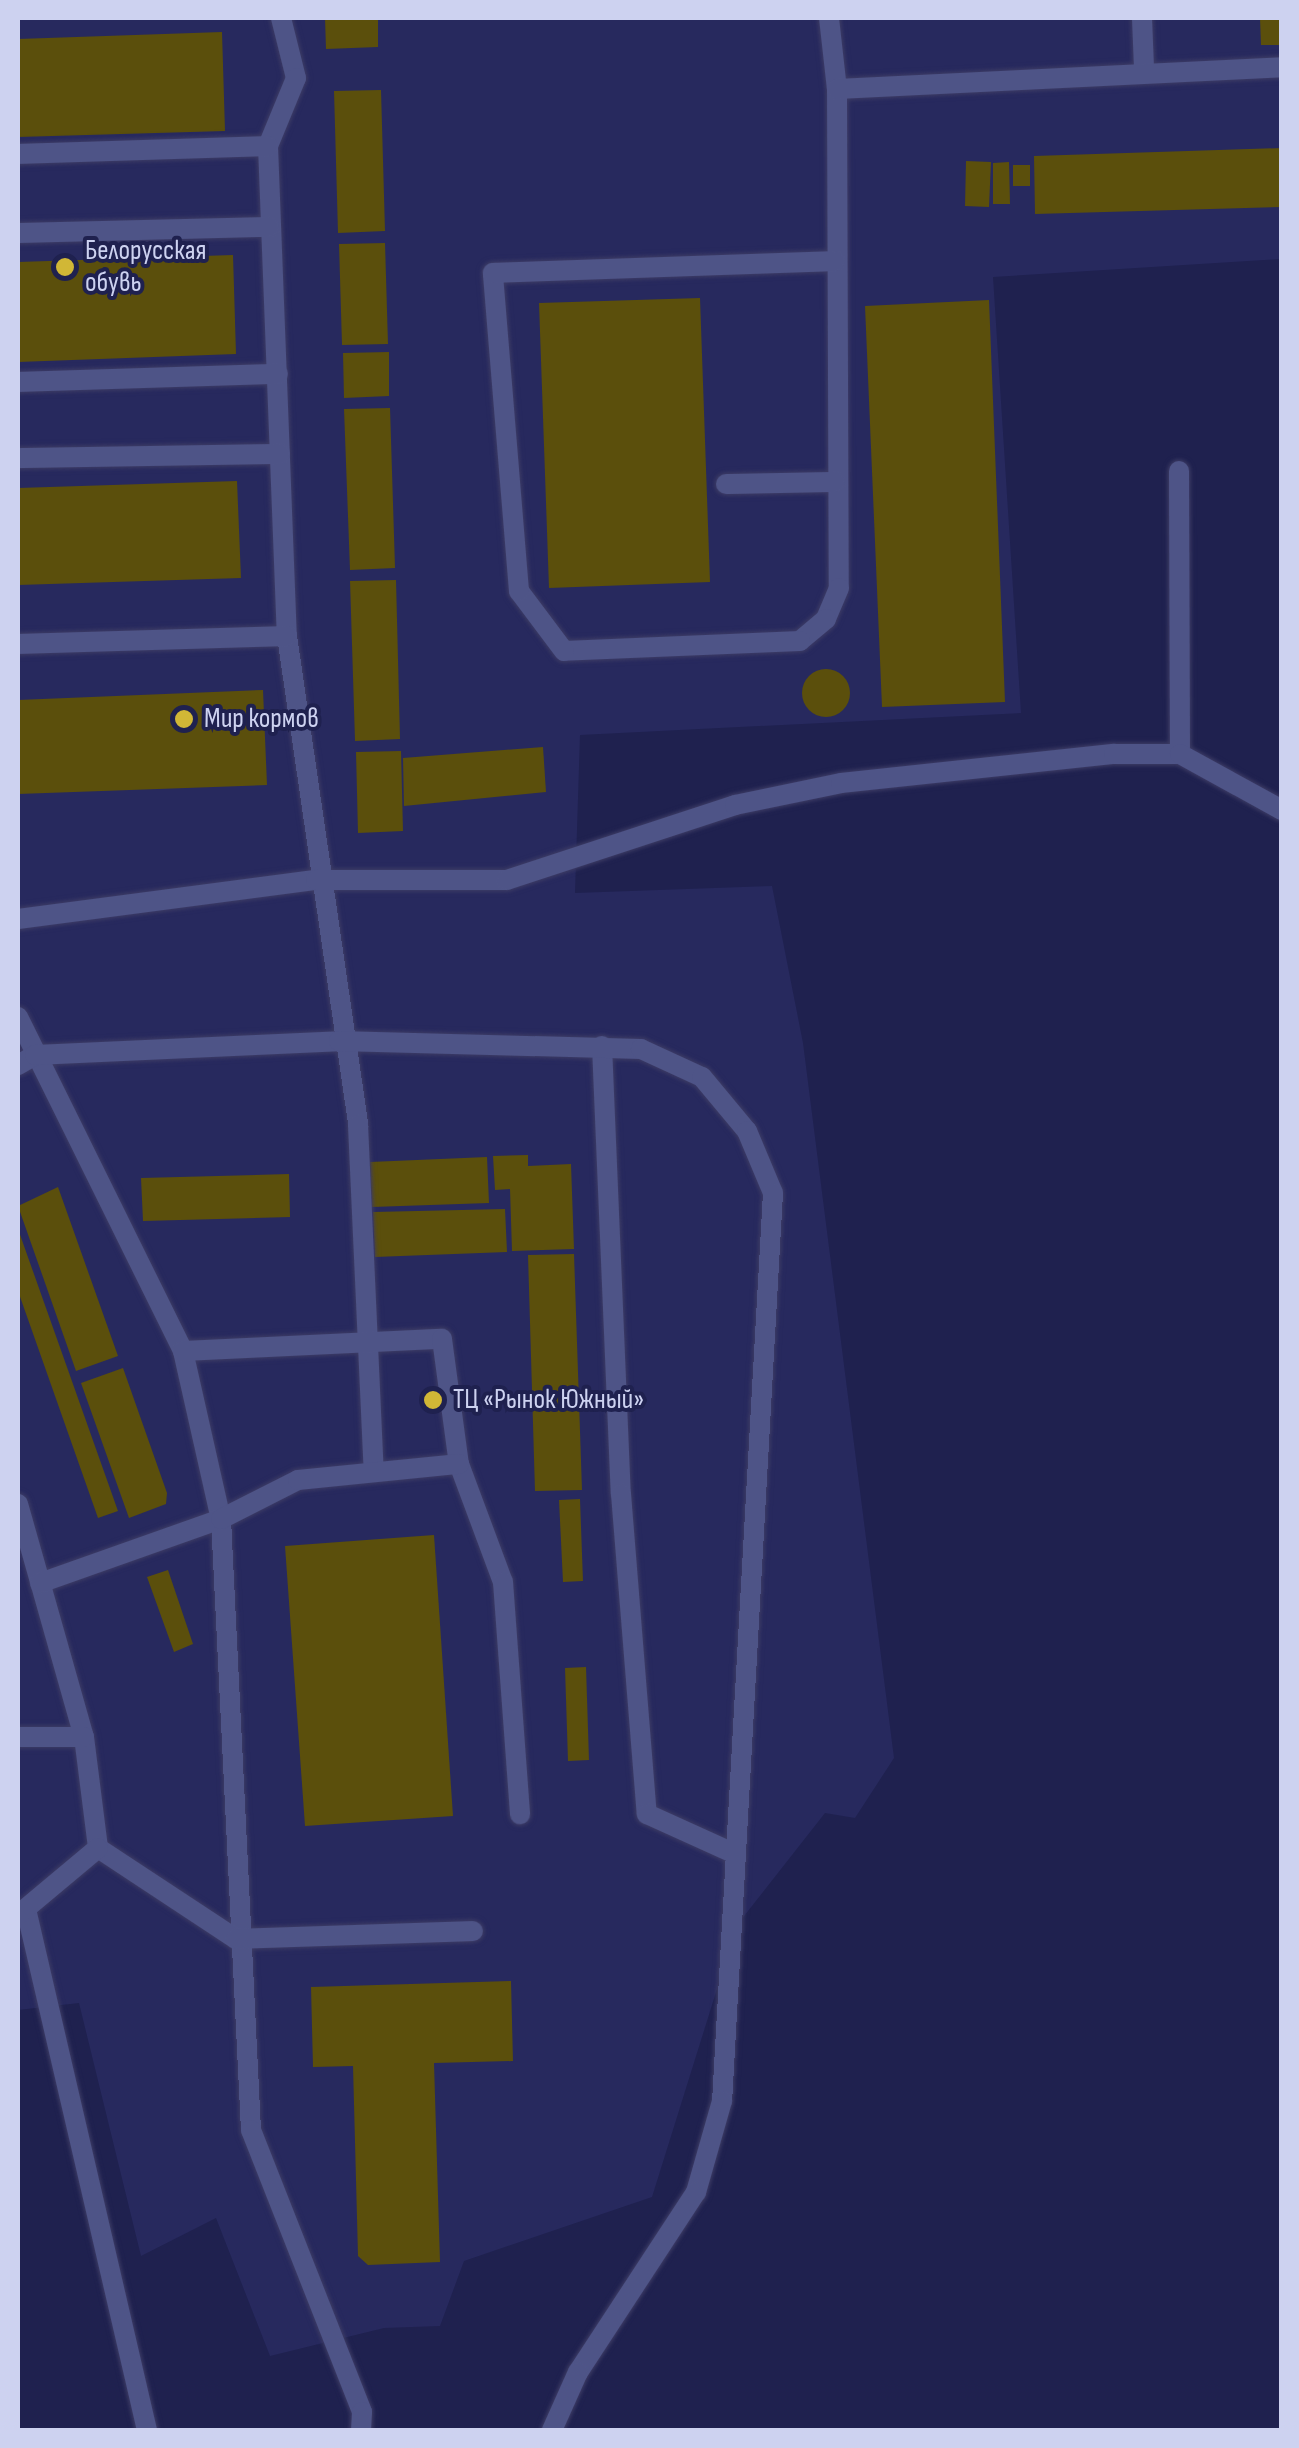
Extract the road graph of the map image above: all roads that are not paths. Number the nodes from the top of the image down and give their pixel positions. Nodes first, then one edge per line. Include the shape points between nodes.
1 (281, 18) edge
2 (829, 18) edge
3 (1142, 18) edge
4 (1282, 67) edge
5 (1144, 68) junction
6 (836, 89) junction
7 (268, 146) junction
8 (18, 154) edge
9 (269, 227) junction
10 (18, 233) edge
11 (835, 261) junction
12 (278, 374) junction
13 (18, 382) edge
14 (280, 454) junction
15 (18, 458) edge
16 (1179, 470) dead end
17 (835, 482) junction
18 (726, 484) dead end
19 (287, 636) junction
20 (18, 644) edge
21 (1180, 754) junction
22 (1282, 810) edge
23 (316, 880) junction
24 (18, 919) edge
25 (18, 1017) edge
26 (339, 1041) junction
27 (602, 1046) junction
28 (26, 1060) edge
29 (368, 1342) junction
30 (183, 1350) junction
31 (459, 1464) junction
32 (374, 1472) junction
33 (18, 1504) edge
34 (221, 1519) junction
35 (40, 1583) junction
36 (18, 1737) edge
37 (84, 1738) junction
38 (520, 1814) dead end
39 (98, 1848) junction
40 (733, 1853) junction
41 (22, 1912) edge
42 (474, 1931) dead end
43 (236, 1939) junction
44 (147, 2430) edge
45 (361, 2430) edge
46 (552, 2430) edge

1 - 7 lane via 296,78
2 - 6 lane
3 - 5 lane
4 - 5 lane
5 - 6 lane
6 - 11 lane
7 - 8 lane
7 - 9 lane
9 - 10 lane
9 - 12 lane
11 - 17 lane
11 - 17 lane via 492,273 519,592 564,652 800,642 826,619 839,588
12 - 13 lane
12 - 14 lane
14 - 15 lane
14 - 19 lane
16 - 21 lane
17 - 18 lane
19 - 20 lane
19 - 23 lane
21 - 22 lane
21 - 23 lane via 841,783 735,804 506,880
23 - 24 lane
23 - 26 lane
25 - 28 lane
26 - 27 lane
26 - 28 lane
26 - 29 lane via 358,1125
27 - 40 lane via 621,1494 647,1814
27 - 40 lane via 641,1049 702,1077 748,1131 773,1193
28 - 30 lane via 88,1142
29 - 30 lane
29 - 31 lane via 442,1339
29 - 32 lane
30 - 34 lane
31 - 32 lane
31 - 38 lane via 503,1582
32 - 34 lane via 298,1480
33 - 35 lane
34 - 35 lane
34 - 43 lane
35 - 37 lane
36 - 37 lane
37 - 39 lane
39 - 41 lane
39 - 43 lane
40 - 46 lane via 722,2101 696,2192 578,2372
41 - 44 lane
42 - 43 lane
43 - 45 lane via 251,2130 362,2412

